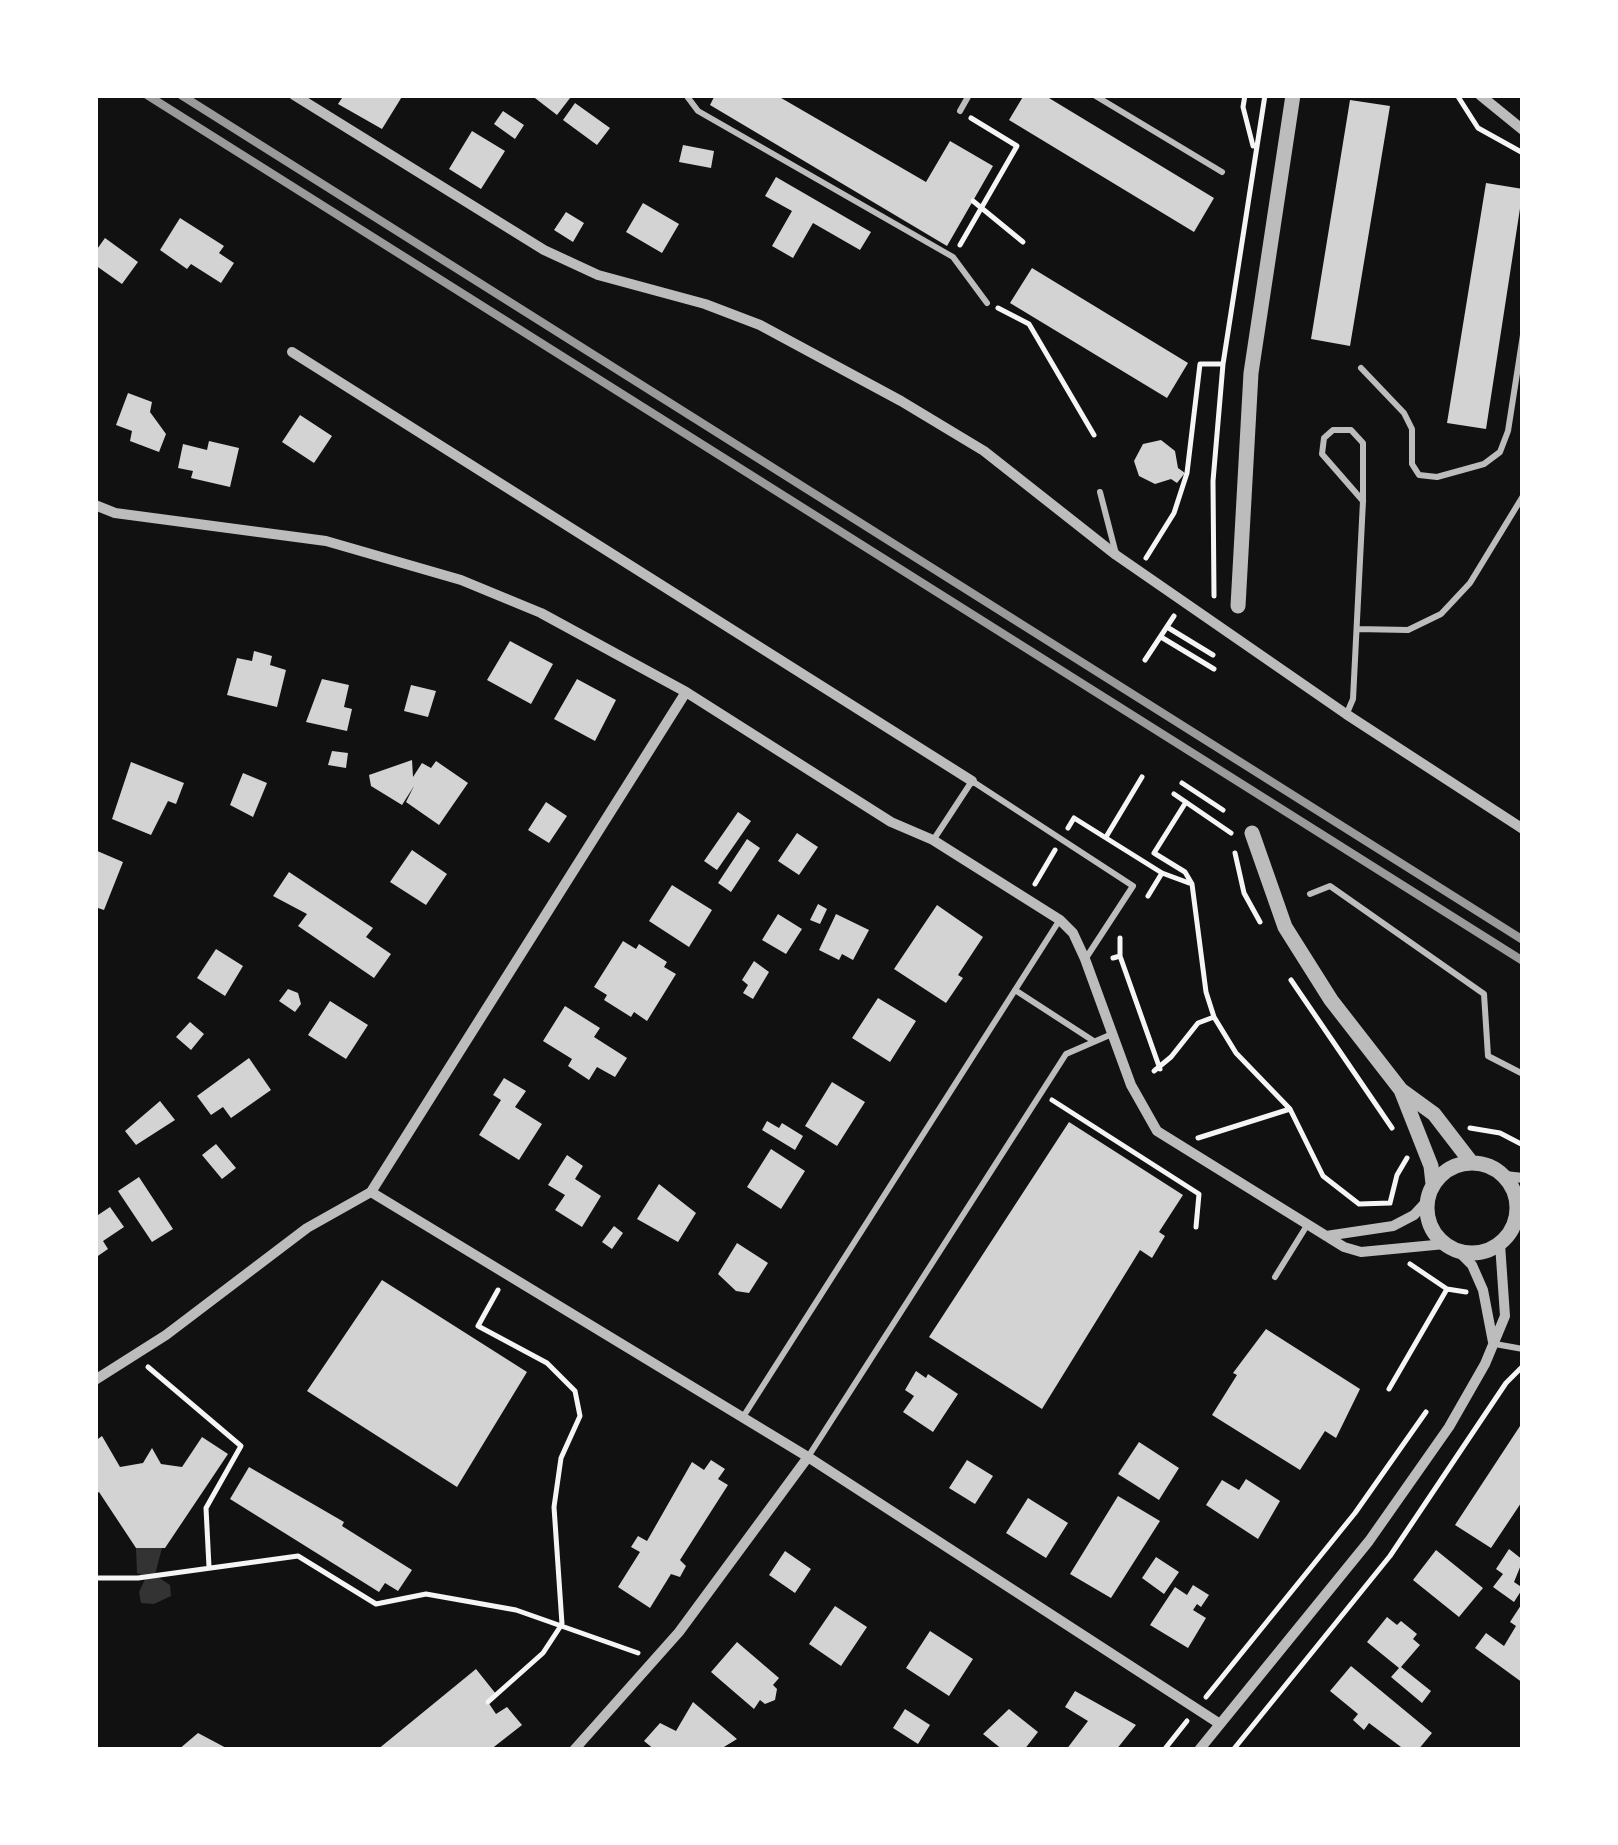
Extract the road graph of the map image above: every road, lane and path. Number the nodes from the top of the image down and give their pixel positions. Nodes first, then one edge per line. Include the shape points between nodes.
1 (294, 95) edge
2 (686, 95) edge
3 (969, 95) edge
4 (1094, 95) edge
5 (1245, 95) edge
6 (1266, 95) edge
7 (1293, 95) edge
8 (1457, 95) edge
9 (1480, 95) edge
10 (960, 111) joint
11 (1523, 130) edge
12 (1254, 149) junction
13 (1523, 154) edge
14 (1222, 172) dead end
15 (973, 201) dead end
16 (982, 208) junction
17 (1023, 242) dead end
18 (953, 258) junction
19 (986, 302) joint
20 (1523, 335) edge
21 (292, 352) dead end
22 (1223, 364) junction
23 (1360, 368) dead end
24 (1094, 435) dead end
25 (1523, 461) edge
26 (1523, 478) edge
27 (1100, 492) dead end
28 (1523, 496) edge
29 (1363, 501) junction
30 (95, 506) edge
31 (1116, 555) junction
32 (1137, 570) junction
33 (1214, 596) dead end
34 (1188, 604) junction
35 (1238, 606) dead end
36 (1167, 628) junction
37 (1357, 630) junction
38 (1162, 637) junction
39 (1213, 655) dead end
40 (1145, 660) dead end
41 (1214, 669) dead end
42 (686, 692) junction
43 (1346, 714) junction
44 (1142, 776) dead end
45 (972, 781) junction
46 (1182, 783) dead end
47 (1174, 794) dead end
48 (1186, 802) junction
49 (1223, 810) dead end
50 (1523, 829) edge
51 (1231, 832) dead end
52 (1252, 833) dead end
53 (1106, 837) dead end
54 (933, 840) junction
55 (1162, 873) dead end
56 (1310, 894) dead end
57 (1144, 901) dead end
58 (1060, 920) junction
59 (1126, 929) dead end
60 (1085, 959) junction
61 (1016, 990) junction
62 (1214, 1017) junction
63 (1112, 1034) junction
64 (1092, 1040) junction
65 (1523, 1074) edge
66 (1401, 1090) junction
67 (1041, 1093) junction
68 (1290, 1110) junction
69 (1148, 1143) dead end
70 (1176, 1145) junction
71 (1140, 1156) junction
72 (1471, 1162) junction
73 (1505, 1176) junction
74 (1523, 1178) edge
75 (1433, 1184) junction
76 (371, 1192) junction
77 (1427, 1201) junction
78 (1390, 1203) dead end
79 (1520, 1215) edge
80 (1196, 1227) dead end
81 (1306, 1227) junction
82 (1325, 1236) junction
83 (1500, 1244) junction
84 (1452, 1248) junction
85 (507, 1274) junction
86 (1275, 1277) dead end
87 (1448, 1290) dead end
88 (1493, 1343) junction
89 (1523, 1349) edge
90 (135, 1355) junction
91 (1523, 1366) edge
92 (95, 1380) edge
93 (1388, 1388) dead end
94 (1426, 1412) dead end
95 (743, 1417) junction
96 (808, 1457) junction
97 (209, 1567) junction
98 (95, 1578) edge
99 (562, 1624) junction
100 (1240, 1654) dead end
101 (654, 1660) junction
102 (488, 1702) dead end
103 (1220, 1724) junction
104 (574, 1750) edge
105 (1199, 1750) edge
106 (1233, 1750) edge

1 - 31 street via 544,250 598,275 760,325 901,401 984,451
2 - 18 lane via 698,111
3 - 10 lane
4 - 14 lane
5 - 12 path
6 - 12 path
7 - 35 street via 1251,373
8 - 13 path via 1478,128
9 - 11 street
10 - 16 path via 1017,146
12 - 22 path
15 - 16 path
16 - 17 path
16 - 18 path
18 - 19 lane
19 - 24 path via 1029,324
20 - 23 lane via 1500,452 1484,464 1438,477 1419,476 1404,413
21 - 45 street
22 - 32 path via 1200,364 1187,473 1174,512
22 - 33 path
25 - 26 lane
27 - 31 lane
28 - 37 lane via 1470,583 1441,614 1408,630
29 - 29 lane via 1362,443 1352,430 1333,430 1322,454
29 - 37 lane
30 - 42 street via 326,541 461,580 541,613
31 - 32 street
32 - 34 street
34 - 36 path
34 - 43 street
36 - 38 path
36 - 39 path
37 - 43 lane
38 - 40 path
38 - 41 path
42 - 54 street via 891,822
42 - 76 street
43 - 50 street
44 - 53 path
45 - 54 lane
45 - 60 lane via 1133,886
46 - 49 path
47 - 48 path
48 - 51 path
48 - 62 path via 1154,853 1192,884
52 - 66 street via 1285,928
54 - 58 street
55 - 57 path
56 - 65 lane via 1330,886 1484,994 1488,1056
58 - 60 street
58 - 61 lane
59 - 62 path via 1116,957 1157,1070 1198,1022
60 - 63 street
61 - 64 lane
61 - 95 lane
62 - 68 path via 1236,1053
63 - 64 lane
63 - 70 street via 1142,1111
64 - 67 lane via 1066,1054
66 - 72 street via 1434,1114
66 - 75 street
67 - 71 path
67 - 96 lane
68 - 70 path
68 - 78 path via 1323,1176 1339,1192 1359,1204
69 - 71 path
70 - 81 street
71 - 80 path via 1198,1194
72 - 73 street
72 - 75 street via 1450,1168
73 - 74 street
73 - 79 street
75 - 77 street
76 - 85 street
76 - 90 street via 307,1228
77 - 82 street via 1392,1226
77 - 84 street via 1430,1225
79 - 83 street
81 - 82 street
81 - 86 lane
82 - 84 street via 1361,1252
83 - 84 street via 1480,1253
83 - 88 street via 1507,1303
84 - 88 street via 1472,1265
85 - 95 street
85 - 99 path via 478,1326 546,1363 575,1390 580,1416 561,1458 554,1507
87 - 93 path
88 - 89 lane
88 - 103 street via 1449,1427 1369,1541
90 - 92 street
90 - 97 path via 241,1446 206,1508
91 - 106 path via 1390,1556
94 - 100 path via 1355,1513
95 - 96 street
96 - 101 street
96 - 103 street
97 - 98 path
97 - 99 path via 298,1556 376,1604 426,1594
99 - 101 path
99 - 102 path via 544,1653
101 - 104 street
103 - 105 street

